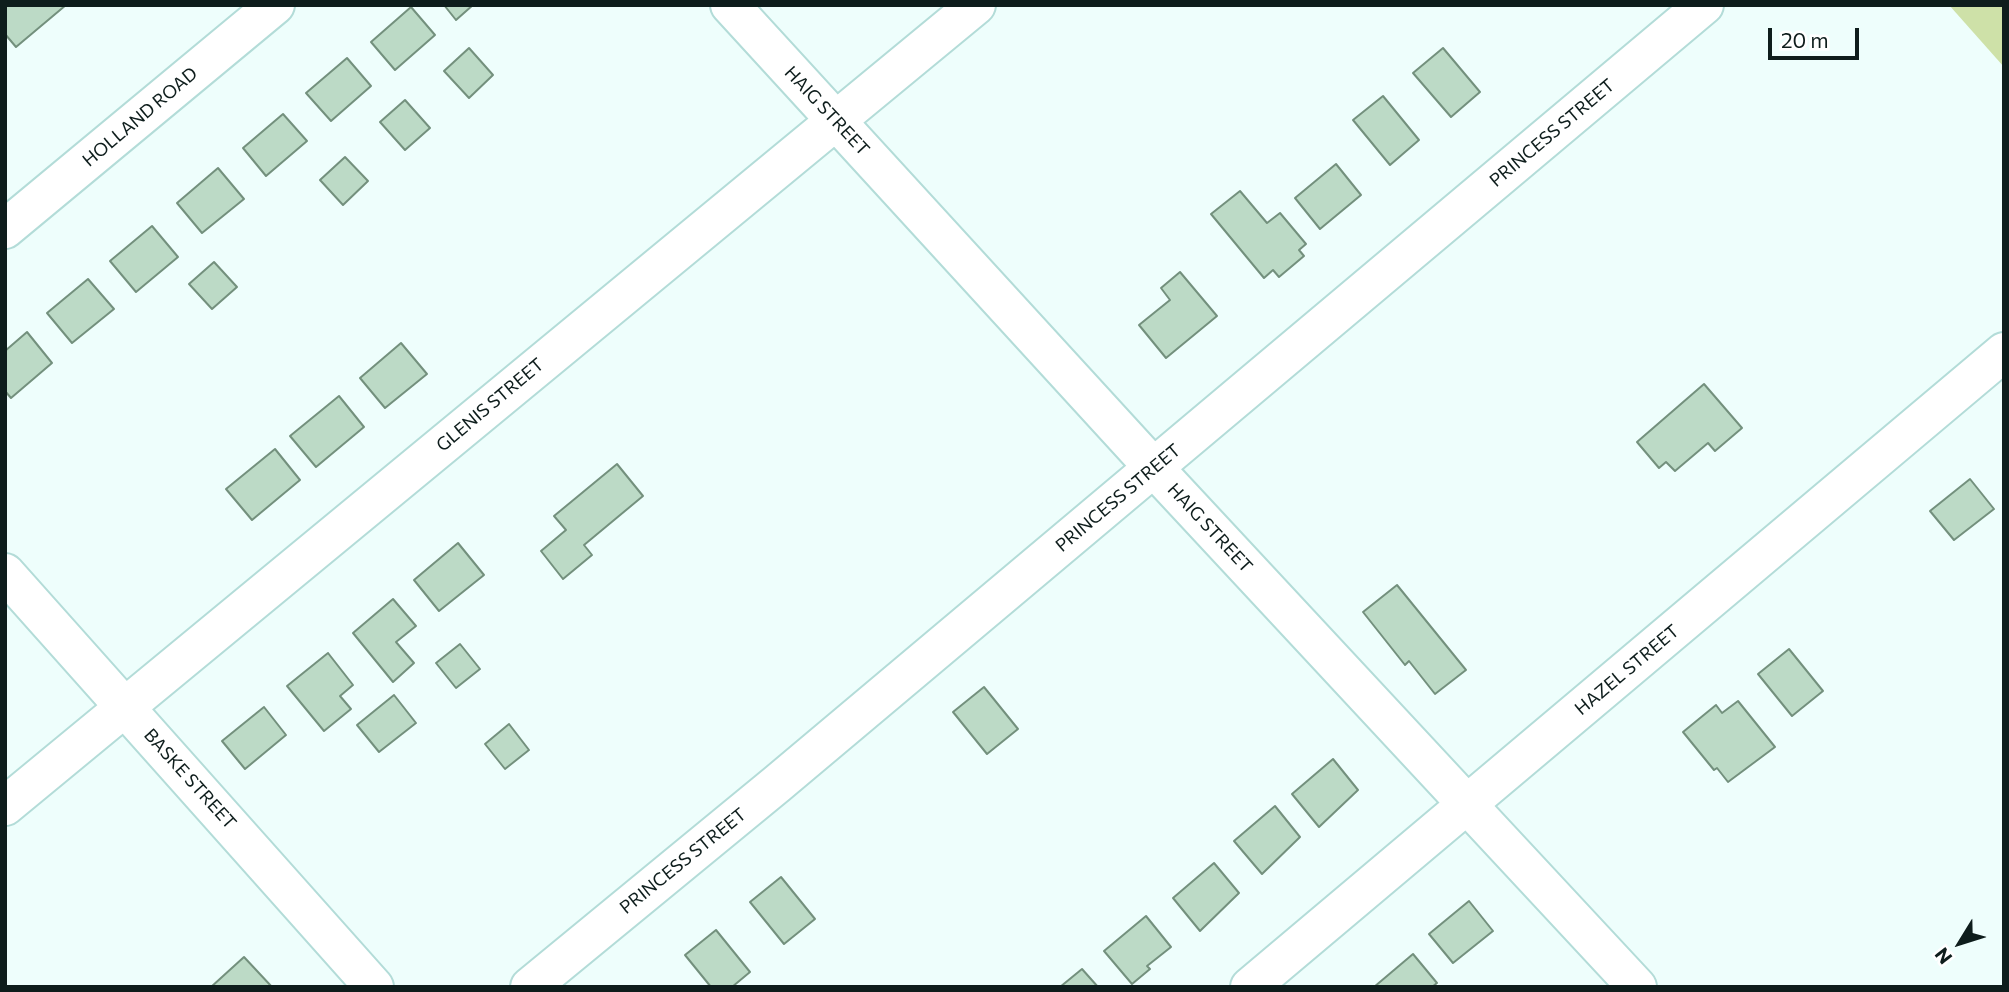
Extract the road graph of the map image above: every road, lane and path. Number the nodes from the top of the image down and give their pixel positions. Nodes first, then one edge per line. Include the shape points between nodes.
1 (275, 5) edge
2 (730, 5) edge
3 (976, 5) edge
4 (1704, 5) edge
5 (835, 119) junction
6 (5, 229) edge
7 (2004, 352) edge
8 (1154, 468) junction
9 (5, 573) edge
10 (126, 707) junction
11 (1468, 804) junction
12 (5, 806) edge
13 (374, 987) edge
14 (530, 987) edge
15 (1250, 987) edge
16 (1637, 987) edge

1 - 6 street, HOLLAND ROAD
2 - 5 street, HAIG STREET
3 - 5 street, GLENIS STREET
4 - 8 street, PRINCESS STREET
5 - 8 street, HAIG STREET
5 - 10 street, GLENIS STREET
7 - 11 street, HAZEL STREET
8 - 11 street, HAIG STREET
8 - 14 street, PRINCESS STREET
9 - 10 street, BASKE STREET
10 - 12 street, GLENIS STREET
10 - 13 street, BASKE STREET
11 - 15 street, HAZEL STREET
11 - 16 street, HAIG STREET

